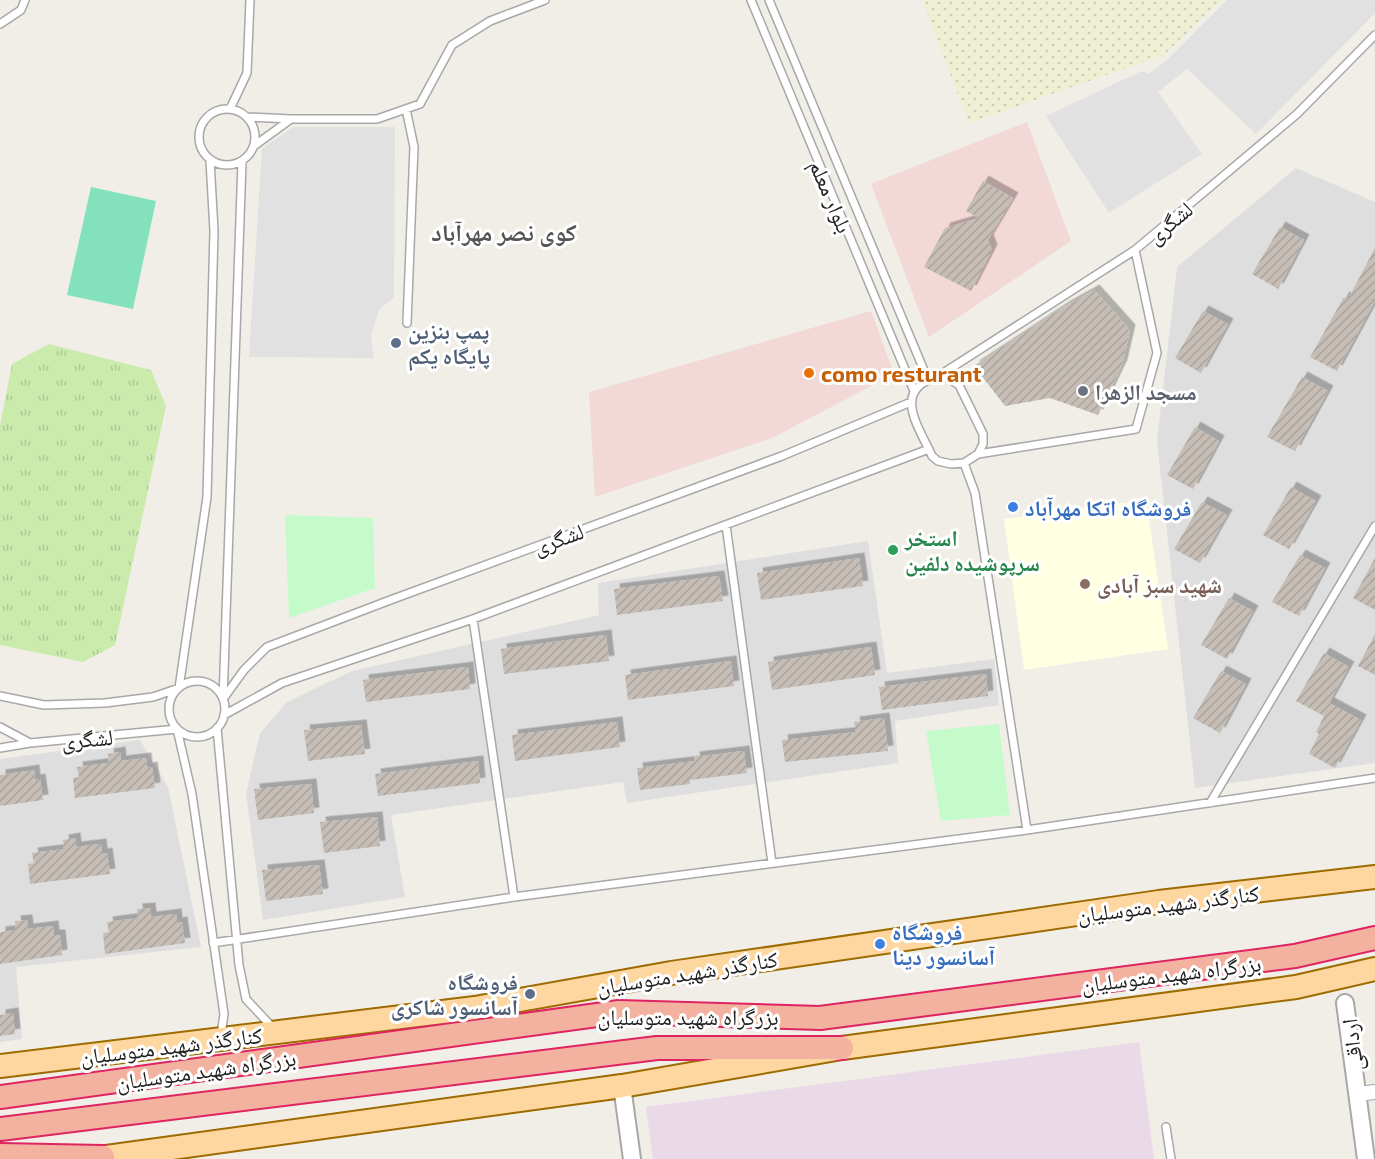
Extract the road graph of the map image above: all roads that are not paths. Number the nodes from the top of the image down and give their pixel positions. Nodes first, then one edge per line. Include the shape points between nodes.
1 (25, 0) edge
2 (250, 0) edge
3 (545, 0) edge
4 (751, 0) edge
5 (769, 0) edge
6 (0, 24) edge
7 (1375, 35) edge
8 (230, 109) junction
9 (406, 109) junction
10 (247, 117) junction
11 (291, 119) junction
12 (254, 146) junction
13 (210, 160) junction
14 (242, 162) junction
15 (1135, 250) junction
16 (407, 322) dead end
17 (937, 377) junction
18 (928, 380) junction
19 (914, 391) junction
20 (911, 402) junction
21 (929, 449) junction
22 (978, 454) junction
23 (964, 463) junction
24 (726, 525) junction
25 (1375, 526) edge
26 (473, 619) junction
27 (179, 688) junction
28 (0, 696) edge
29 (223, 699) junction
30 (224, 715) junction
31 (0, 727) edge
32 (217, 728) junction
33 (177, 729) junction
34 (30, 743) junction
35 (0, 748) edge
36 (1375, 778) edge
37 (1210, 803) junction
38 (1027, 830) junction
39 (772, 863) junction
40 (1375, 877) edge
41 (514, 897) junction
42 (1375, 938) edge
43 (238, 939) junction
44 (213, 943) junction
45 (1370, 970) edge
46 (1346, 1003) dead end
47 (475, 1008) junction
48 (599, 1014) junction
49 (276, 1031) junction
50 (220, 1038) junction
51 (842, 1048) junction
52 (0, 1066) edge
53 (622, 1086) junction
54 (1375, 1092) edge
55 (1357, 1094) junction
56 (0, 1097) edge
57 (1166, 1127) dead end
58 (0, 1129) edge
59 (0, 1155) edge
60 (97, 1158) edge
61 (632, 1159) edge
62 (1171, 1159) edge
63 (1366, 1159) edge

1 - 6 lane via 21,10
2 - 8 lane via 247,73
3 - 9 lane via 490,21 452,45 420,104
4 - 19 lane, بلوار معلم
5 - 18 lane, بلوار معلم
7 - 15 lane, لشگری via 1297,114
8 - 10 lane
8 - 13 lane via 212,113 200,127 200,145
9 - 11 lane via 377,119
9 - 16 lane via 414,147
10 - 11 lane
10 - 12 lane via 255,130
11 - 12 lane
12 - 14 lane
13 - 14 lane via 226,166
13 - 27 lane via 214,231 207,497
14 - 29 lane
15 - 17 lane, لشگری
15 - 22 lane via 1157,353 1136,429
17 - 18 lane
17 - 22 lane via 959,385 983,434
18 - 19 lane
19 - 20 lane
20 - 21 lane
20 - 29 lane, لشگری via 782,456 267,647
21 - 23 lane via 938,461
21 - 24 lane, لشگری
22 - 23 lane
23 - 38 lane via 975,493
24 - 26 lane, لشگری
24 - 39 lane
25 - 37 lane
26 - 30 lane, لشگری via 282,682
26 - 41 lane
27 - 28 lane, لشگری via 153,697 105,703 44,705
27 - 29 lane via 204,682
27 - 33 lane via 170,704
29 - 30 lane
30 - 32 lane
31 - 34 lane, لشگری
32 - 33 lane via 202,736
32 - 43 lane
33 - 34 lane, لشگری
33 - 44 lane via 192,794
34 - 35 lane
36 - 37 lane
37 - 38 lane
38 - 39 lane
39 - 41 lane
40 - 47 main road, کنارگذر شهید متوسلیان via 1159,902 718,966
41 - 43 lane
42 - 48 highway, بزرگراه شهید متوسلیان via 1295,956 820,1018
43 - 44 lane
43 - 49 lane via 246,999
44 - 50 lane via 224,1014
45 - 51 main road via 1296,987
46 - 55 street, ارداقی
47 - 48 main road
47 - 49 main road, کنارگذر شهید متوسلیان
48 - 56 highway, بزرگراه شهید متوسلیان
49 - 50 main road, کنارگذر شهید متوسلیان
50 - 52 main road, کنارگذر شهید متوسلیان
51 - 53 main road
51 - 58 highway, بزرگراه شهید متوسلیان via 657,1048
53 - 60 main road
53 - 61 street
54 - 55 street
55 - 63 street, ارداقی
57 - 62 lane
59 - 60 highway

